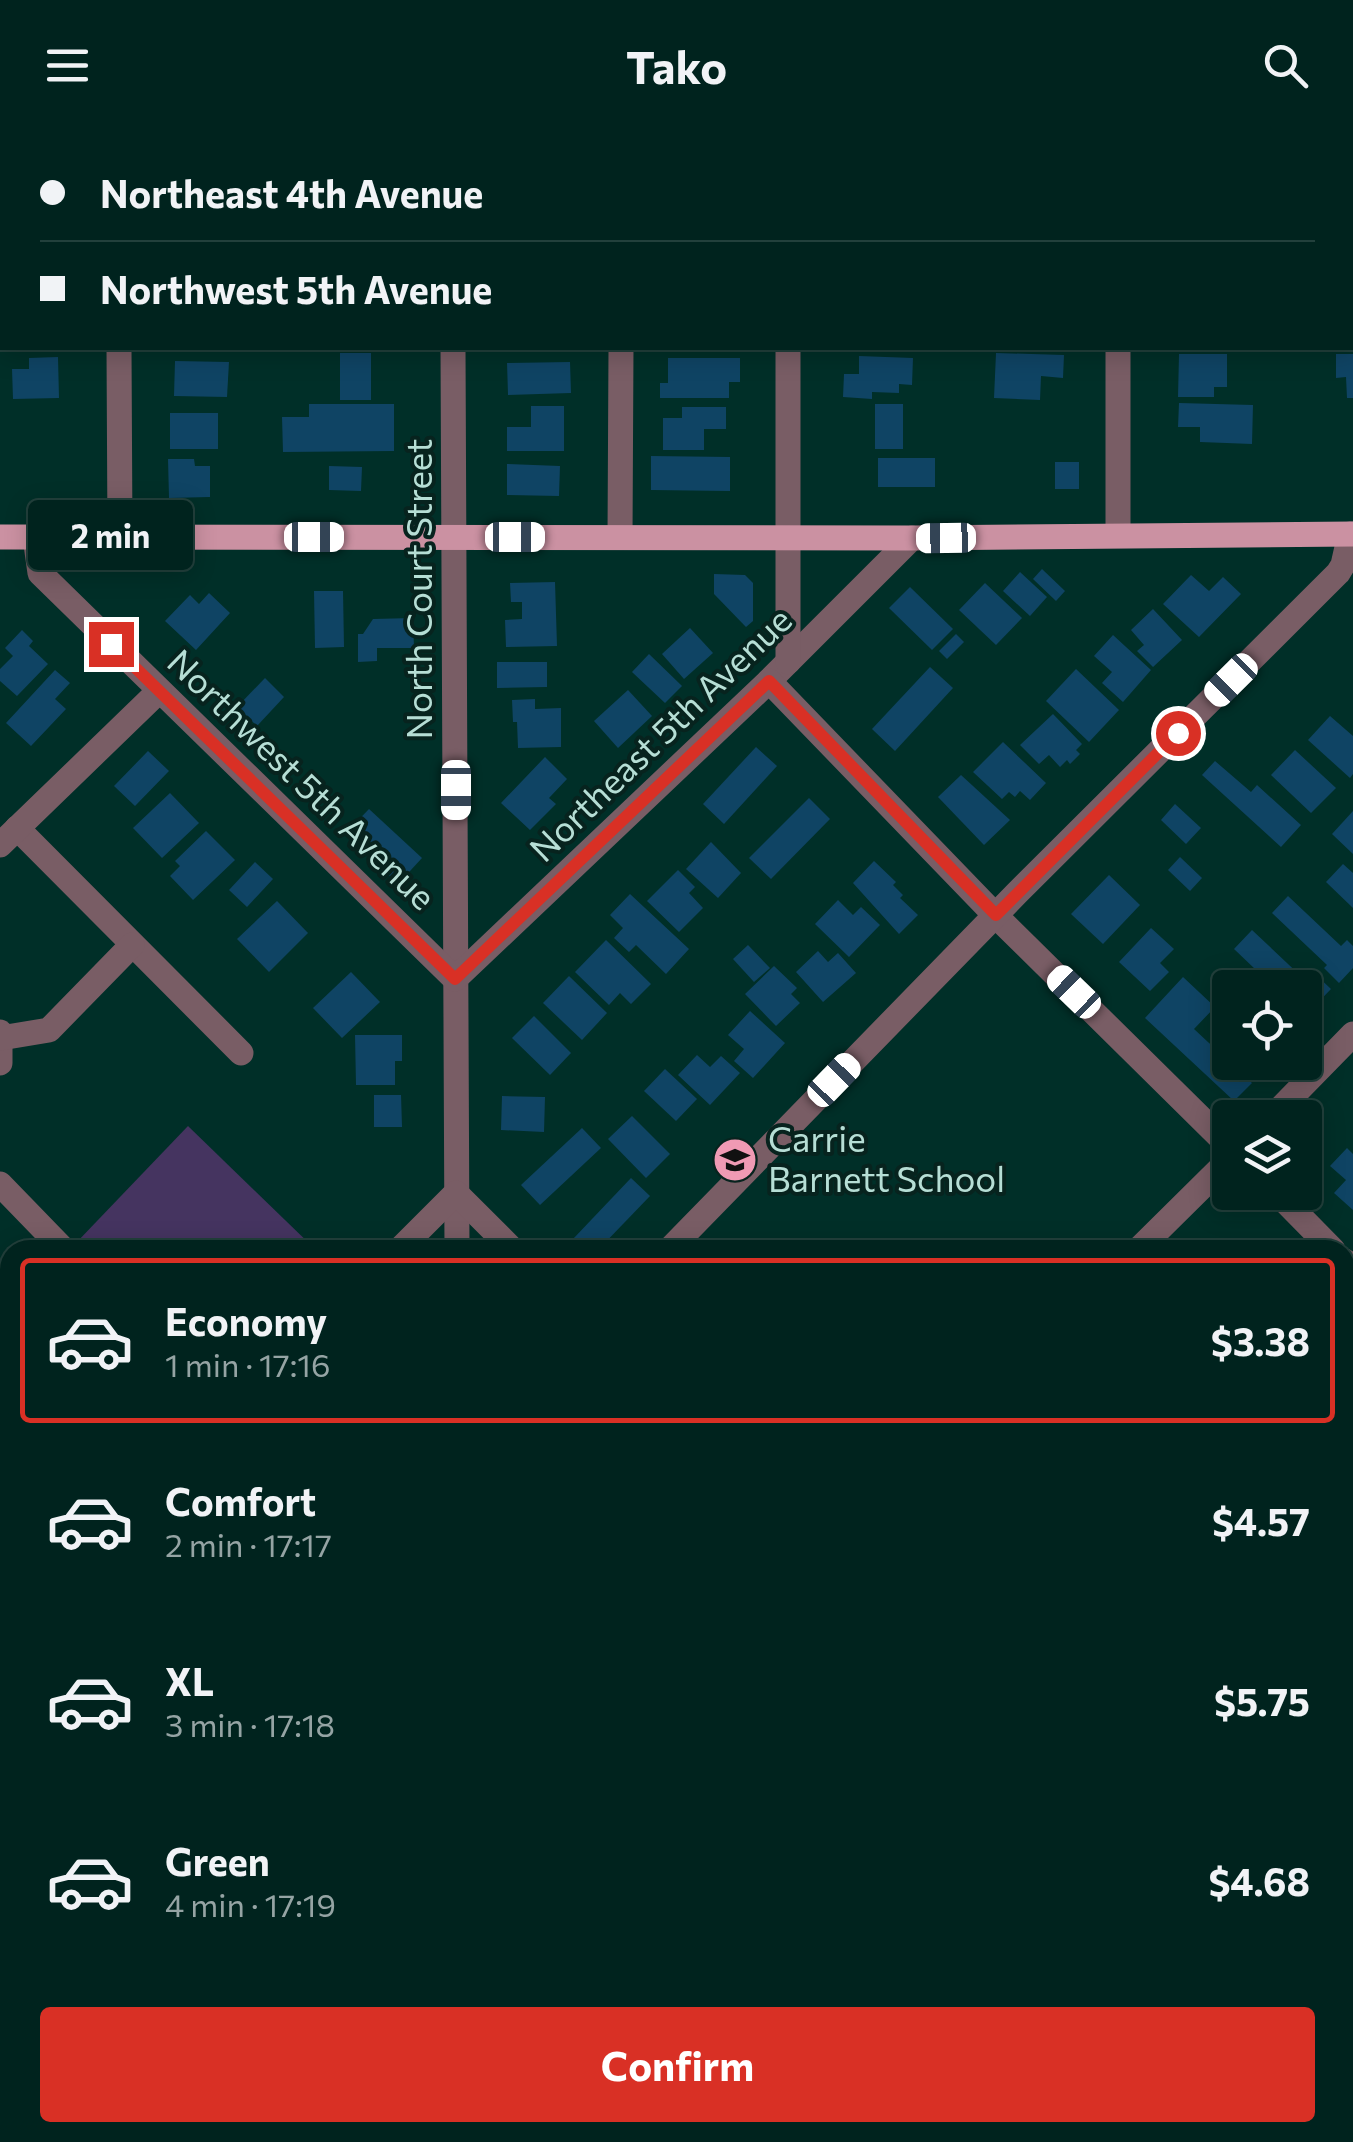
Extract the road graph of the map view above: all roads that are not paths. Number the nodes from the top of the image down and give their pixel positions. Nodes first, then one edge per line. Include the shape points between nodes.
1 (119, 350) edge
2 (453, 350) edge
3 (621, 350) edge
4 (788, 350) edge
5 (1118, 350) edge
6 (1352, 534) edge
7 (1118, 535) junction
8 (0, 537) edge
9 (35, 537) junction
10 (120, 537) junction
11 (456, 537) junction
12 (620, 537) junction
13 (790, 538) junction
14 (912, 538) junction
15 (788, 662) junction
16 (769, 681) junction
17 (159, 691) junction
18 (8, 836) edge
19 (996, 915) junction
20 (132, 944) junction
21 (455, 979) junction
22 (1353, 1034) edge
23 (0, 1035) edge
24 (240, 1053) dead end
25 (0, 1063) edge
26 (1289, 1100) edge
27 (1212, 1129) edge
28 (1212, 1176) edge
29 (0, 1184) edge
30 (456, 1194) junction
31 (1294, 1210) edge
32 (54, 1240) edge
33 (409, 1240) edge
34 (457, 1240) edge
35 (504, 1240) edge
36 (679, 1240) edge
37 (1148, 1240) edge
38 (1324, 1240) edge

1 - 10 street
2 - 11 street, North Court Street
3 - 12 street
4 - 13 street
5 - 7 street
6 - 7 main road
6 - 19 street via 1338,573
7 - 14 main road
8 - 9 main road
9 - 10 main road
9 - 17 street, Northwest 5th Avenue via 40,573
10 - 11 main road
11 - 12 main road
11 - 21 street, North Court Street
12 - 13 main road
13 - 14 main road
13 - 15 street
14 - 15 street, Northeast 5th Avenue
15 - 16 street, Northeast 5th Avenue
16 - 19 street
16 - 21 street, Northeast 5th Avenue
17 - 18 street
17 - 21 street, Northwest 5th Avenue
18 - 20 street
19 - 27 street
19 - 36 street
20 - 23 street via 49,1030
20 - 24 street
21 - 30 street, North Court Street
22 - 26 street
23 - 25 street
28 - 37 street
29 - 32 street
30 - 33 street
30 - 34 street, North Court Street
30 - 35 street
31 - 38 street

